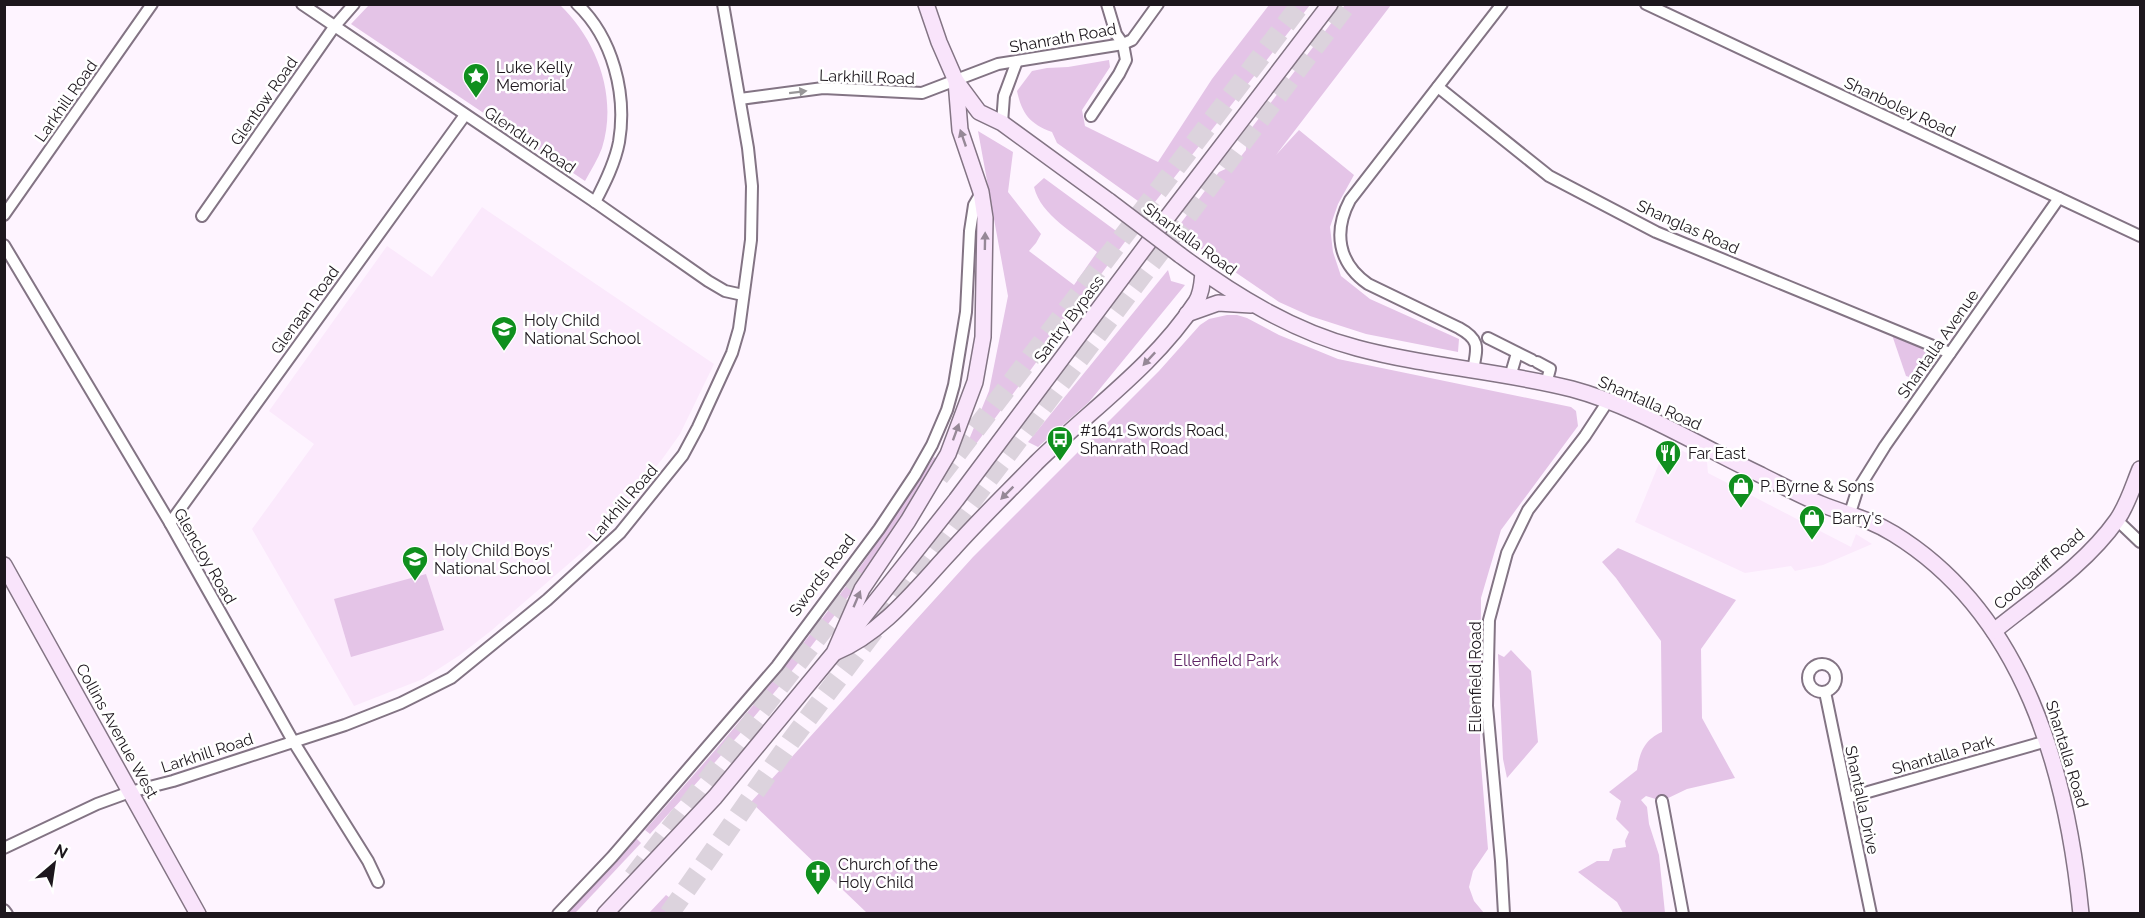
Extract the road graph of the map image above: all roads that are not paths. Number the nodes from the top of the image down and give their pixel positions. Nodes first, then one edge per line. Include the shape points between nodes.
1 (152, 4) edge
2 (302, 4) edge
3 (354, 4) edge
4 (577, 4) edge
5 (723, 4) edge
6 (926, 4) edge
7 (1107, 4) edge
8 (1158, 4) edge
9 (1330, 4) edge
10 (1502, 4) edge
11 (1646, 4) edge
12 (334, 27) junction
13 (1123, 44) junction
14 (1017, 61) junction
15 (956, 81) junction
16 (1438, 87) junction
17 (740, 99) junction
18 (465, 115) junction
19 (1091, 116) dead end
20 (1002, 123) junction
21 (981, 192) junction
22 (2059, 198) junction
23 (595, 202) junction
24 (4, 215) edge
25 (202, 216) dead end
26 (2140, 236) edge
27 (4, 245) edge
28 (1203, 272) junction
29 (743, 295) junction
30 (1258, 306) junction
31 (1187, 315) junction
32 (1488, 339) dead end
33 (1950, 352) junction
34 (1517, 353) junction
35 (1473, 370) junction
36 (1510, 377) junction
37 (1546, 384) junction
38 (1608, 401) junction
39 (2140, 469) edge
40 (1850, 513) junction
41 (2117, 520) junction
42 (170, 523) junction
43 (2140, 542) edge
44 (4, 565) edge
45 (1994, 631) junction
46 (834, 653) junction
47 (1825, 692) dead end
48 (293, 741) junction
49 (2047, 741) junction
50 (130, 792) junction
51 (1847, 798) junction
52 (1662, 801) dead end
53 (4, 848) edge
54 (378, 882) dead end
55 (198, 914) edge
56 (558, 914) edge
57 (605, 914) edge
58 (1504, 914) edge
59 (1683, 914) edge
60 (1871, 914) edge
61 (2081, 914) edge

1 - 24 street, Larkhill Road
2 - 12 street, Glendun Road
3 - 12 street, Glentow Road
4 - 23 street via 610,53 621,111 619,142
5 - 17 street, Larkhill Road
6 - 15 main road
7 - 13 street
8 - 13 street, Shanrath Road via 1132,40
9 - 46 main road, Santry Bypass via 956,500
10 - 16 street
11 - 22 street, Shanboley Road
12 - 18 street, Glendun Road
12 - 25 street, Glentow Road
13 - 14 street, Shanrath Road
13 - 19 street via 1126,60
14 - 15 street, Shanrath Road via 998,64
14 - 20 street via 1004,96
17 -> 15 street, Larkhill Road via 823,88 922,93
15 - 20 main road, Shantalla Road via 979,112
21 -> 15 main road via 960,130
16 - 33 street, Shanglas Road via 1549,176 1656,232
16 - 35 street via 1350,200 1340,224 1340,236 1343,255 1356,276 1473,337 1477,346
17 - 29 street, Larkhill Road via 752,186 751,240
18 - 23 street, Glendun Road
18 - 42 street, Glenaan Road
20 - 28 main road, Shantalla Road, bridge
46 -> 21 main road via 862,590 948,454 975,382 983,337 985,218
21 - 56 street, Swords Road via 972,215 966,312 954,385 932,445 915,475 777,666
22 - 26 street, Shanboley Road
22 - 33 street, Shantalla Avenue
23 - 29 street, Glendun Road via 708,281
27 - 42 street, Glencloy Road
28 - 30 main road, Shantalla Road
28 - 31 main road via 1198,300
29 - 48 street, Larkhill Road via 732,353 698,427 683,454 620,533 547,600 451,678 401,703
30 - 31 main road via 1218,303
30 - 35 main road, Shantalla Road via 1305,330 1354,348
31 -> 46 main road via 1149,361 1039,461 893,614 855,644
32 - 34 street
33 - 40 street, Shantalla Avenue via 1857,491
34 - 36 street
34 - 37 street via 1550,369
35 - 36 main road, Shantalla Road
36 - 37 main road, Shantalla Road
37 - 38 main road, Shantalla Road
38 - 40 main road, Shantalla Road via 1822,504
38 - 58 street, Ellenfield Road via 1528,510 1507,553 1489,620 1486,706
39 - 41 main road, Coolgariff Road
40 - 45 main road, Shantalla Road via 1916,548 1974,603
41 - 43 street
41 - 45 main road, Coolgariff Road via 2071,569
42 - 48 street, Glencloy Road
44 - 50 main road, Collins Avenue West
45 - 49 main road, Shantalla Road via 2026,688
46 - 57 main road via 715,797
47 - 51 street, Shantalla Drive
48 - 50 street, Larkhill Road
48 - 54 street, Glencloy Road
49 - 51 street, Shantalla Park
49 - 61 main road, Shantalla Road via 2067,817
50 - 53 street, Larkhill Road
50 - 55 main road, Collins Avenue West
51 - 60 street, Shantalla Drive
52 - 59 street

